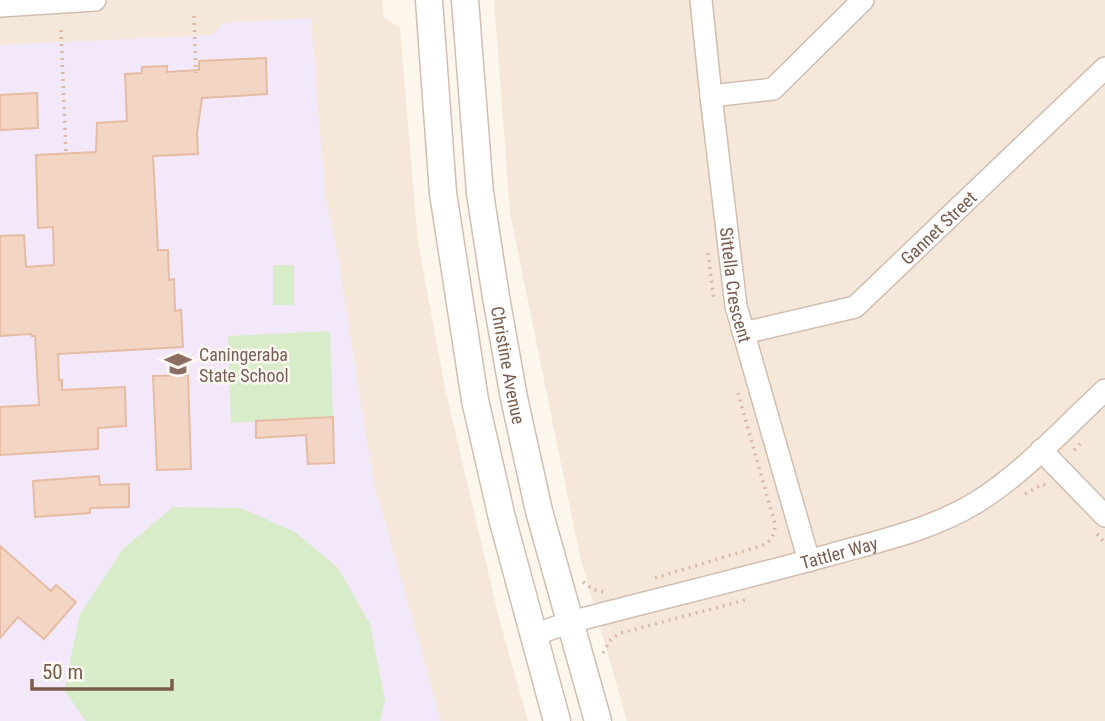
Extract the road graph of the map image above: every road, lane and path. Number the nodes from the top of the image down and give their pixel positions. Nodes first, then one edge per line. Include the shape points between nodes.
1 (94, 0) edge
2 (429, 0) edge
3 (465, 0) edge
4 (701, 0) edge
5 (863, 0) edge
6 (0, 6) edge
7 (194, 16) dead end
8 (61, 30) dead end
9 (1105, 68) edge
10 (195, 73) dead end
11 (710, 96) junction
12 (66, 154) dead end
13 (707, 243) dead end
14 (715, 304) dead end
15 (744, 333) junction
16 (737, 387) dead end
17 (1105, 390) edge
18 (1041, 450) junction
19 (1054, 489) dead end
20 (1019, 498) dead end
21 (1097, 521) edge
22 (1105, 543) edge
23 (809, 561) junction
24 (578, 573) dead end
25 (648, 581) dead end
26 (606, 592) dead end
27 (755, 597) dead end
28 (570, 622) junction
29 (533, 635) junction
30 (601, 658) dead end
31 (557, 721) edge
32 (598, 721) edge

1 - 6 street
2 - 29 street, Christine Avenue via 443,193 473,387
3 - 28 street, Christine Avenue via 480,193 496,297 526,455
4 - 11 street, Sittella Crescent
5 - 11 street via 773,89
7 - 10 path
8 - 12 path
9 - 15 street, Gannet Street via 855,307
11 - 15 street, Sittella Crescent via 733,287
13 - 14 path
15 - 23 street, Sittella Crescent
16 - 25 path via 775,524 774,535 761,546
17 - 18 street, Tattler Way
18 - 21 street
18 - 23 street, Tattler Way via 1000,486 942,521
19 - 20 path via 1043,484
21 - 22 path
23 - 28 street, Tattler Way
24 - 26 path via 594,590
27 - 30 path via 621,633 611,639
28 - 29 street, Tattler Way
28 - 32 street, Christine Avenue
29 - 31 street, Christine Avenue

